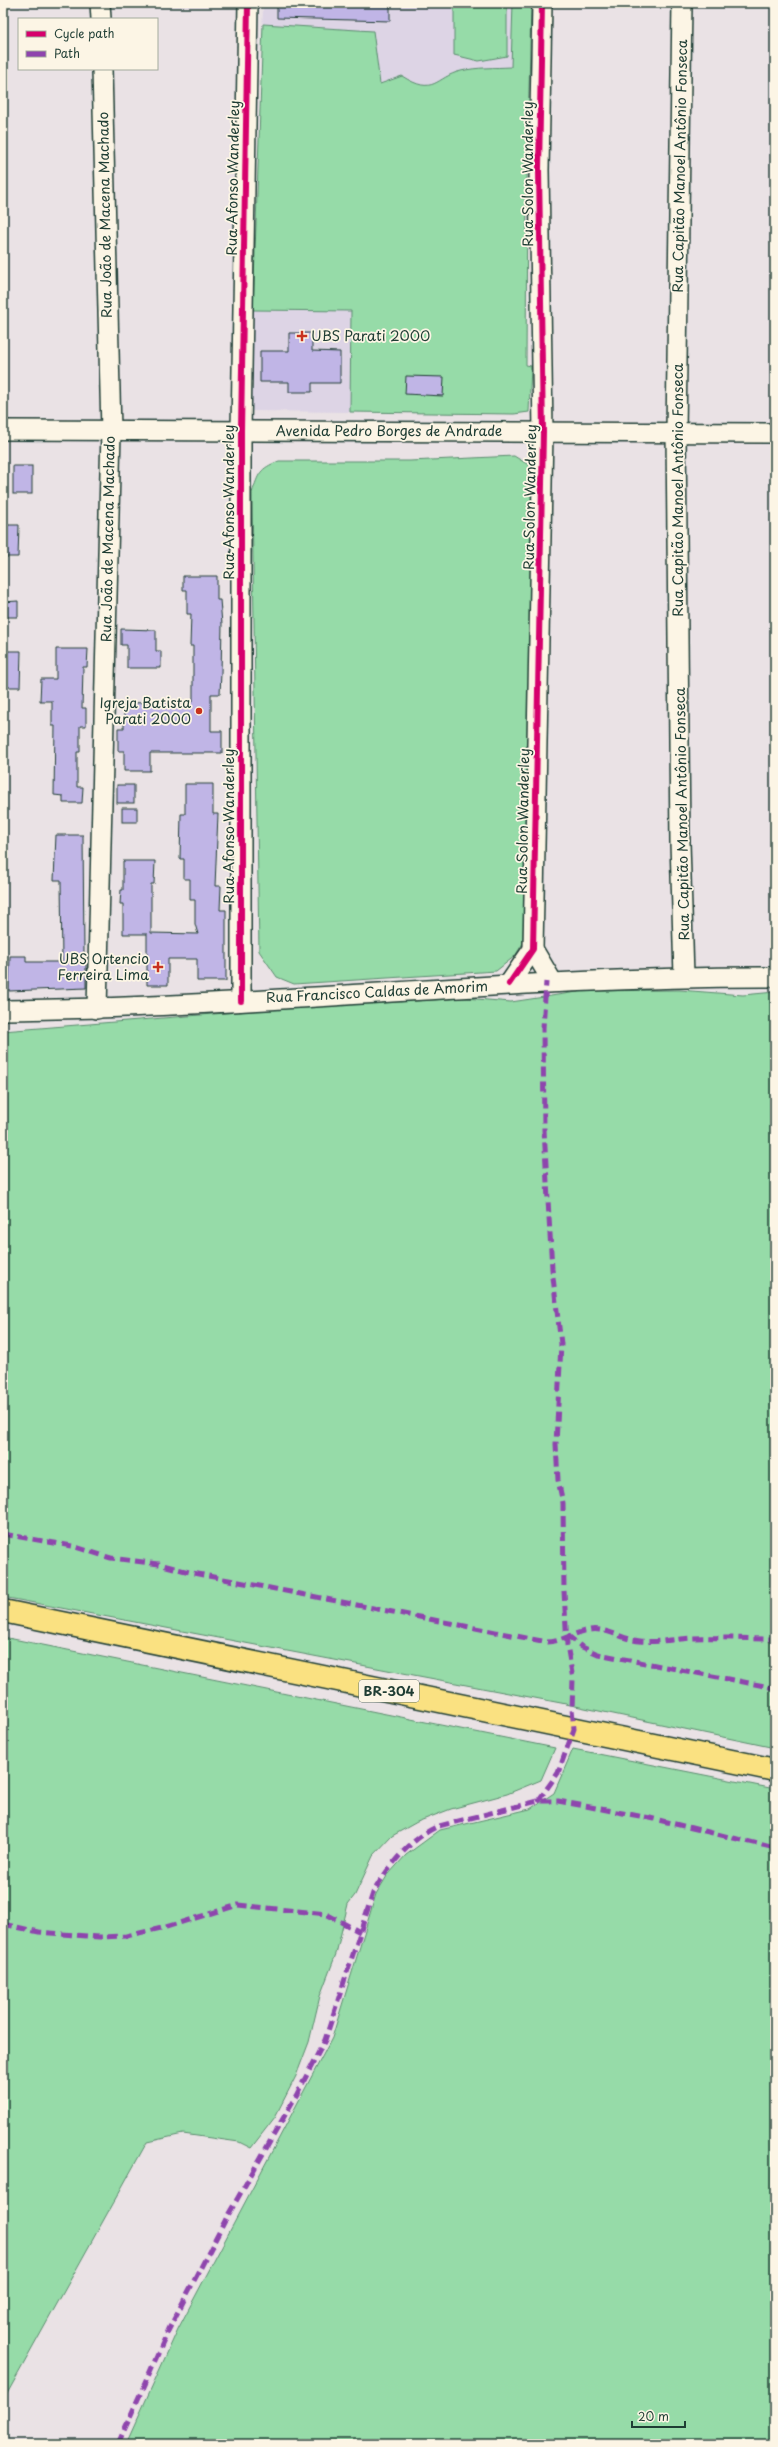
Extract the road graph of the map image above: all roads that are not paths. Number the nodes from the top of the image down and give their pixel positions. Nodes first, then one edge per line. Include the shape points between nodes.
1 (100, 3) edge
2 (248, 3) edge
3 (542, 3) edge
4 (682, 3) edge
5 (101, 18) edge
6 (102, 70) edge
7 (3, 430) edge
8 (111, 430) junction
9 (241, 431) junction
10 (543, 432) junction
11 (676, 433) junction
12 (775, 433) edge
13 (534, 949) junction
14 (684, 976) junction
15 (775, 977) edge
16 (552, 982) junction
17 (509, 984) junction
18 (241, 1001) junction
19 (97, 1009) junction
20 (3, 1010) edge
21 (3, 1611) edge
22 (775, 1770) edge

1 - 5 street
2 - 9 street, Rua Afonso Wanderley
3 - 10 street, Rua Solon Wanderley via 539,170
4 - 11 street, Rua Capitão Manoel Antônio Fonseca
6 - 8 street, Rua João de Macena Machado
7 - 8 street, Avenida Pedro Borges de Andrade
8 - 9 street, Avenida Pedro Borges de Andrade
8 - 19 street, Rua João de Macena Machado
9 - 10 street, Avenida Pedro Borges de Andrade
9 - 18 street, Rua Afonso Wanderley
10 - 11 street, Avenida Pedro Borges de Andrade
10 - 13 street, Rua Solon Wanderley
11 - 12 street, Avenida Pedro Borges de Andrade
11 - 14 street, Rua Capitão Manoel Antônio Fonseca via 680,842
13 - 16 street, Rua Solon Wanderley
13 - 17 street
14 - 15 street, Rua Francisco Caldas de Amorim
14 - 16 street, Rua Francisco Caldas de Amorim
16 - 17 street, Rua Francisco Caldas de Amorim
17 - 18 street, Rua Francisco Caldas de Amorim
18 - 19 street, Rua Francisco Caldas de Amorim
19 - 20 street, Rua Francisco Caldas de Amorim
21 - 22 highway, BR-304

